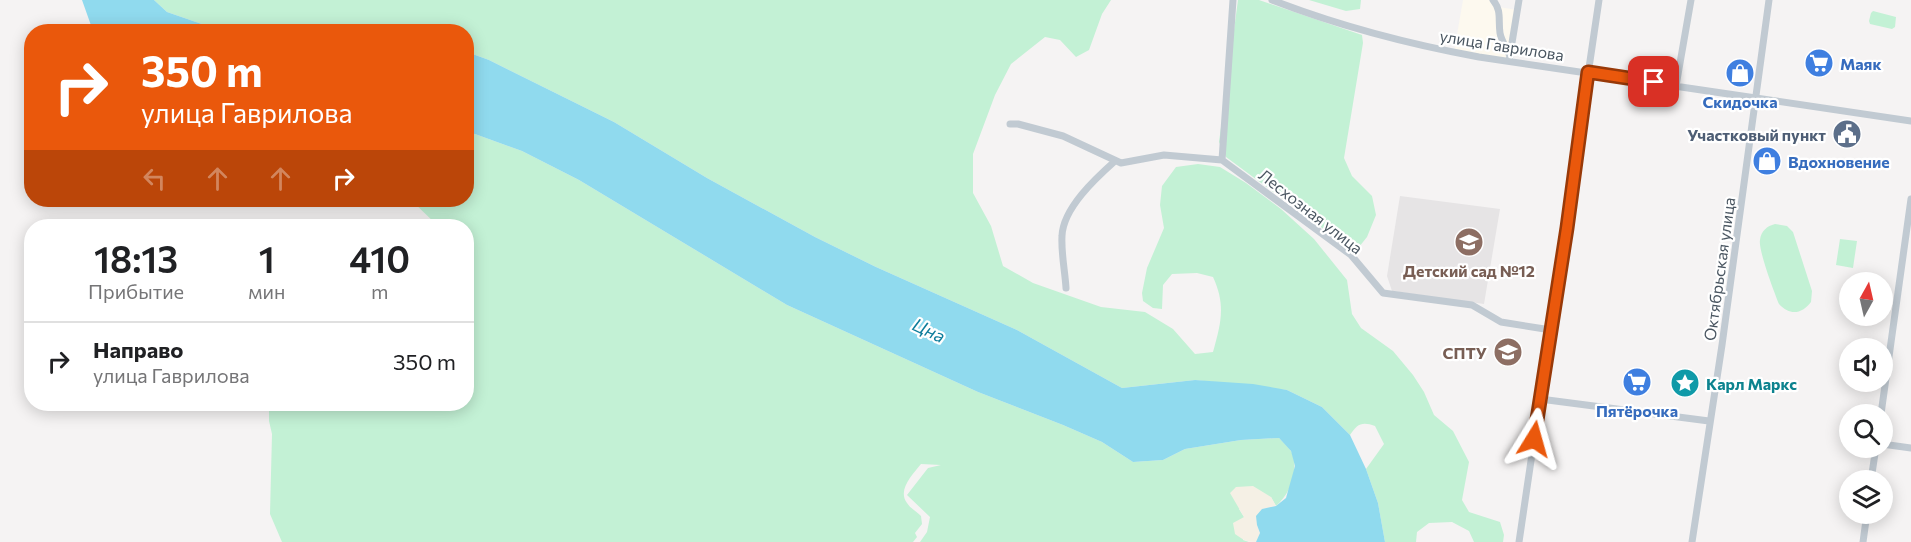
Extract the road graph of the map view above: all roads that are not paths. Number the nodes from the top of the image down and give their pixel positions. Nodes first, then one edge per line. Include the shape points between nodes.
1 (1233, 0) edge
2 (1272, 0) edge
3 (1493, 0) edge
4 (1519, 0) edge
5 (1599, 0) edge
6 (1691, 0) edge
7 (1769, 0) edge
8 (1509, 58) junction
9 (1588, 72) junction
10 (1676, 86) junction
11 (1757, 97) junction
12 (1911, 121) edge
13 (1010, 124) dead end
14 (1222, 160) junction
15 (1115, 161) junction
16 (1911, 200) edge
17 (1066, 288) dead end
18 (1551, 330) junction
19 (1540, 399) junction
20 (1882, 404) edge
21 (1709, 421) junction
22 (1893, 446) edge
23 (1911, 448) edge
24 (1865, 524) edge
25 (1519, 542) edge
26 (1692, 542) edge
27 (1863, 542) edge

1 - 14 street
2 - 8 street, улица Гаврилова via 1389,38 1435,49
3 - 8 street via 1499,7 1500,34
4 - 8 street
5 - 9 street
6 - 10 street
7 - 11 street, Октябрьская улица
8 - 9 street, улица Гаврилова
9 - 10 street, улица Гаврилова
9 - 18 street
10 - 11 street, улица Гаврилова
11 - 12 street, улица Гаврилова
11 - 21 street, Октябрьская улица
13 - 15 street via 1063,136
14 - 15 street via 1164,155
14 - 18 street, Лесхозная улица via 1351,255 1383,293 1472,305 1501,322
15 - 17 street via 1094,180 1067,217 1062,234
16 - 20 street
18 - 19 street
19 - 21 street
19 - 25 street
21 - 26 street, Октябрьская улица
22 - 23 street
24 - 27 street

